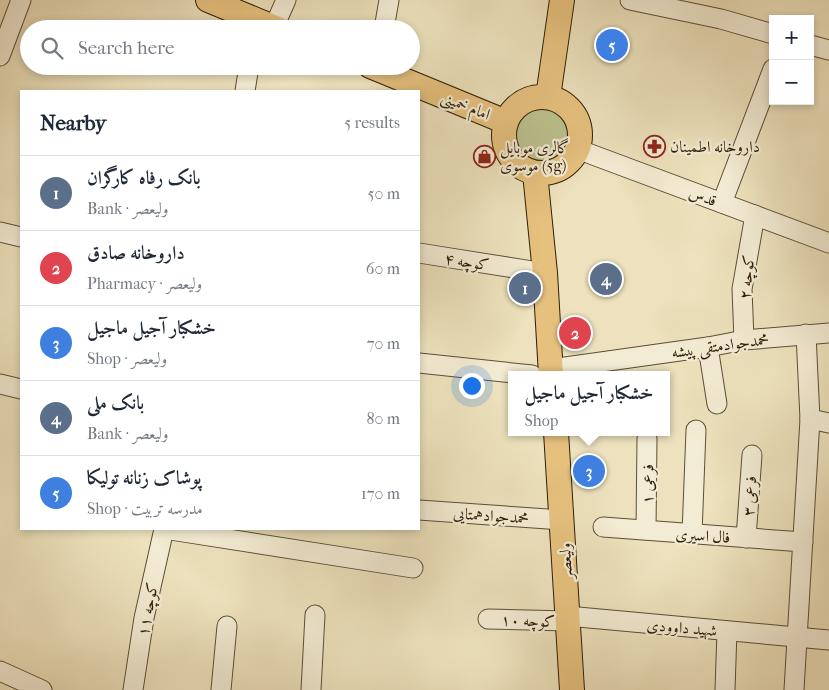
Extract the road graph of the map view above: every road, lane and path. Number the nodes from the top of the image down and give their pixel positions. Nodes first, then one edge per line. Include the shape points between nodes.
1 (21, 0) edge
2 (208, 0) edge
3 (286, 0) edge
4 (389, 0) edge
5 (562, 0) edge
6 (630, 0) edge
7 (252, 20) edge
8 (270, 20) edge
9 (386, 20) edge
10 (769, 33) edge
11 (814, 46) edge
12 (829, 50) edge
13 (0, 56) edge
14 (248, 75) edge
15 (393, 75) edge
16 (769, 80) edge
17 (245, 90) edge
18 (548, 97) junction
19 (506, 122) junction
20 (577, 149) junction
21 (535, 173) junction
22 (722, 203) junction
23 (755, 215) junction
24 (829, 243) edge
25 (420, 253) edge
26 (545, 273) junction
27 (829, 333) edge
28 (806, 334) junction
29 (744, 340) junction
30 (708, 347) junction
31 (420, 363) edge
32 (520, 371) edge
33 (545, 371) edge
34 (558, 371) edge
35 (0, 384) edge
36 (20, 389) edge
37 (717, 404) dead end
38 (810, 419) junction
39 (829, 423) edge
40 (696, 430) dead end
41 (556, 436) edge
42 (647, 438) dead end
43 (752, 455) dead end
44 (420, 510) edge
45 (562, 520) junction
46 (603, 527) dead end
47 (164, 530) edge
48 (170, 530) edge
49 (646, 530) junction
50 (692, 534) junction
51 (746, 538) junction
52 (803, 542) junction
53 (413, 568) dead end
54 (315, 615) dead end
55 (488, 619) dead end
56 (568, 619) junction
57 (227, 626) dead end
58 (728, 631) junction
59 (797, 637) junction
60 (829, 640) edge
61 (0, 671) edge
62 (42, 690) edge
63 (133, 690) edge
64 (221, 690) edge
65 (311, 690) edge
66 (572, 690) edge
67 (725, 690) edge
68 (794, 690) edge

1 - 13 street
2 - 7 main road
3 - 8 street
4 - 9 street
5 - 18 main road
6 - 10 street
11 - 12 street
14 - 17 street
15 - 19 main road, امام خمینی
16 - 22 street
18 - 19 main road via 522,102 512,110
18 - 20 main road via 568,107 575,116 580,132
19 - 21 main road via 504,138 508,154 524,170
20 - 21 main road via 561,169
20 - 22 street, قدس
21 - 26 main road
22 - 23 street, قدس
23 - 24 street, قدس
23 - 29 street, کوچه ۲ via 742,289
25 - 26 street, کوچه ۴
26 - 33 main road
27 - 28 street, محمدجوادمتقی پیشه
28 - 29 street, محمدجوادمتقی پیشه
28 - 38 street
29 - 30 street, محمدجوادمتقی پیشه
30 - 34 street, محمدجوادمتقی پیشه
30 - 37 street
31 - 32 street, محمدجوادمتقی پیشه
35 - 36 street
38 - 39 street
38 - 52 street
40 - 50 street
41 - 45 main road, ولیعصر
42 - 49 street, فرعی ۱
43 - 51 street, فرعی ۳
44 - 45 street, محمدجوادهمتایی
45 - 56 main road, ولیعصر
46 - 49 street, فال اسیری
47 - 63 street, کوچه ۱۱ via 144,618
48 - 53 street
49 - 50 street, فال اسیری
50 - 51 street, فال اسیری
51 - 52 street, فال اسیری
52 - 59 street
54 - 65 street
55 - 56 street, کوچه ۱۰
56 - 58 street, شهید داوودی
56 - 66 main road, ولیعصر
57 - 64 street
58 - 59 street, شهید داوودی
58 - 67 street
59 - 60 street, شهید داوودی
59 - 68 street
61 - 62 street

